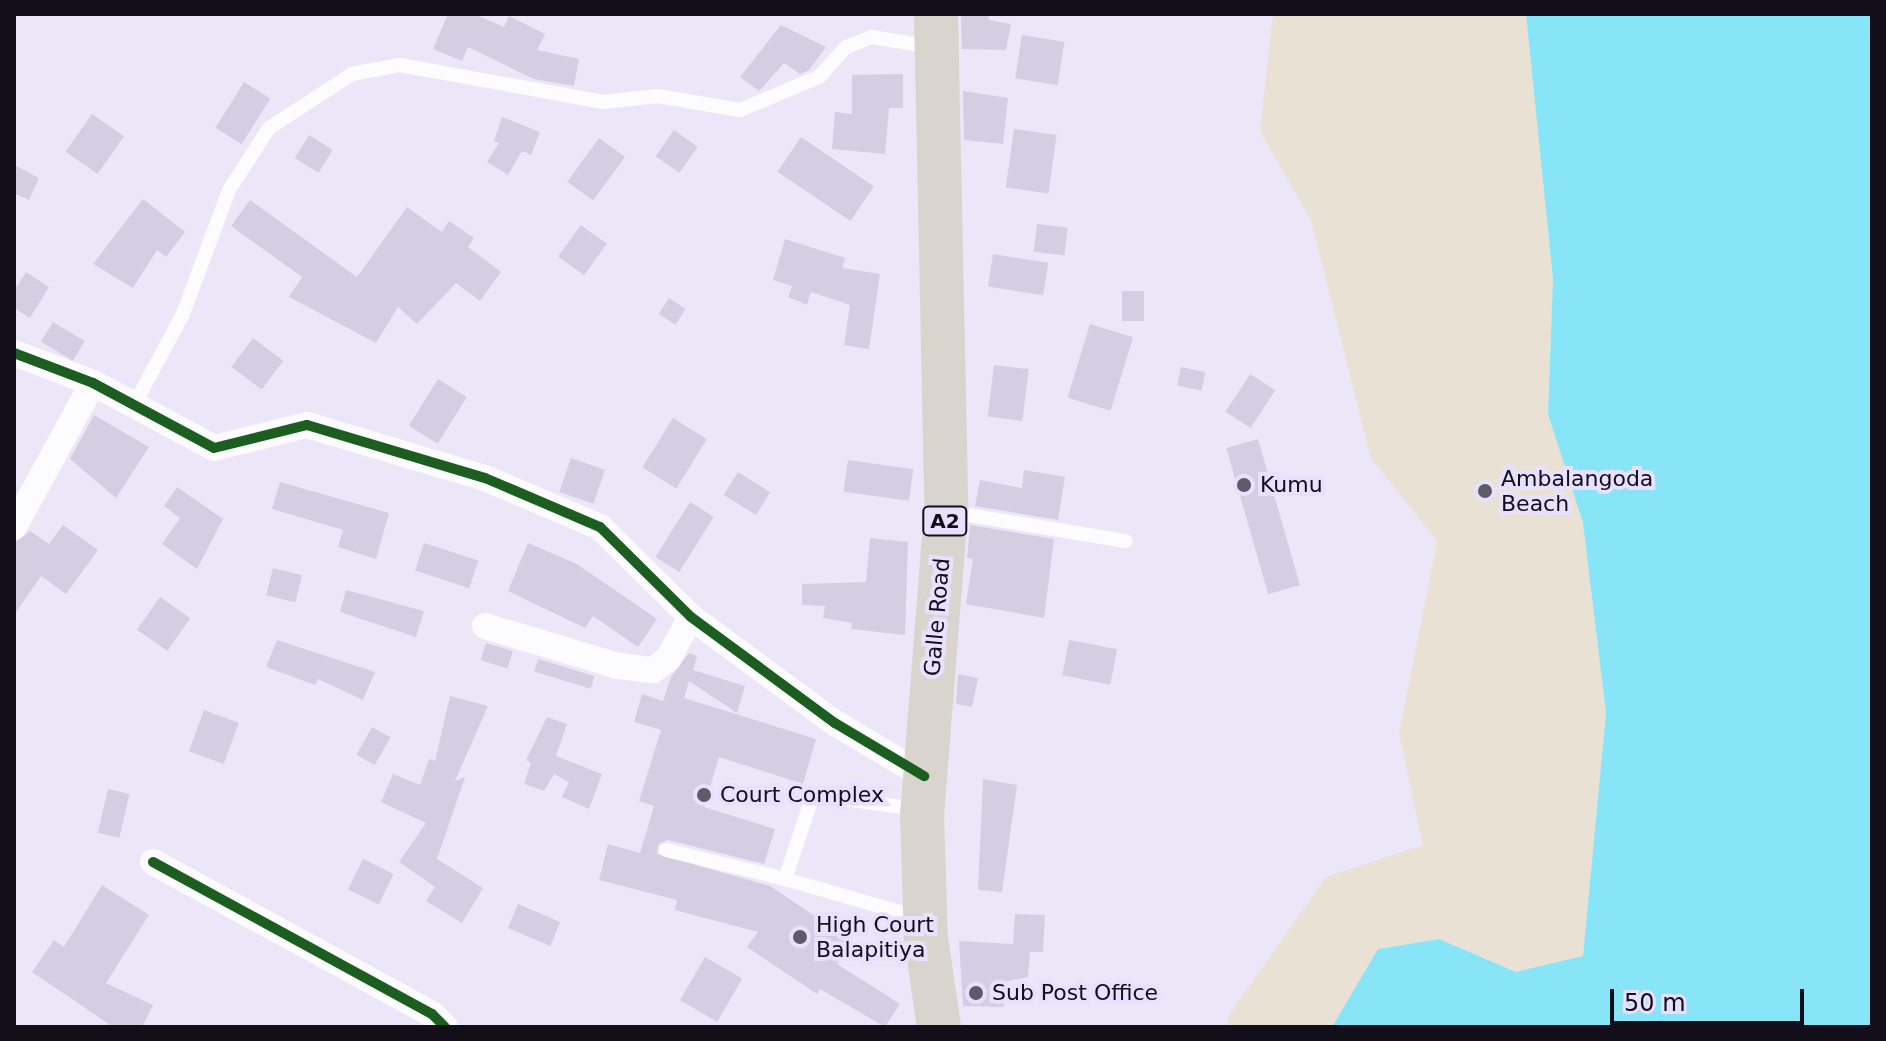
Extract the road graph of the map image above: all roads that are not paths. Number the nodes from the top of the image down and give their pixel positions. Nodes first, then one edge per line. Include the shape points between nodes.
1 (937, 31) edge
2 (14, 353) edge
3 (93, 383) junction
4 (134, 405) junction
5 (946, 511) junction
6 (14, 527) edge
7 (1126, 541) dead end
8 (691, 617) junction
9 (485, 626) dead end
10 (923, 793) junction
11 (666, 850) dead end
12 (153, 862) dead end
13 (785, 879) junction
14 (925, 919) junction
15 (445, 1027) edge
16 (939, 1027) edge

1 - 4 lane via 872,37 846,47 819,77 740,110 658,96 604,102 400,65 352,74 269,128 229,190 183,314
1 - 5 highway, Galle Road / A2
2 - 3 street
3 - 4 street
3 - 6 street
4 - 8 street via 214,448 307,425 485,478 600,527
5 - 7 lane
5 - 10 highway, Galle Road / A2
8 - 9 street via 668,659 653,670 618,666
8 - 10 street
10 - 13 lane via 813,795
10 - 14 highway, Galle Road / A2
11 - 13 lane
12 - 15 street via 432,1014
13 - 14 lane
14 - 16 highway, Galle Road / A2

